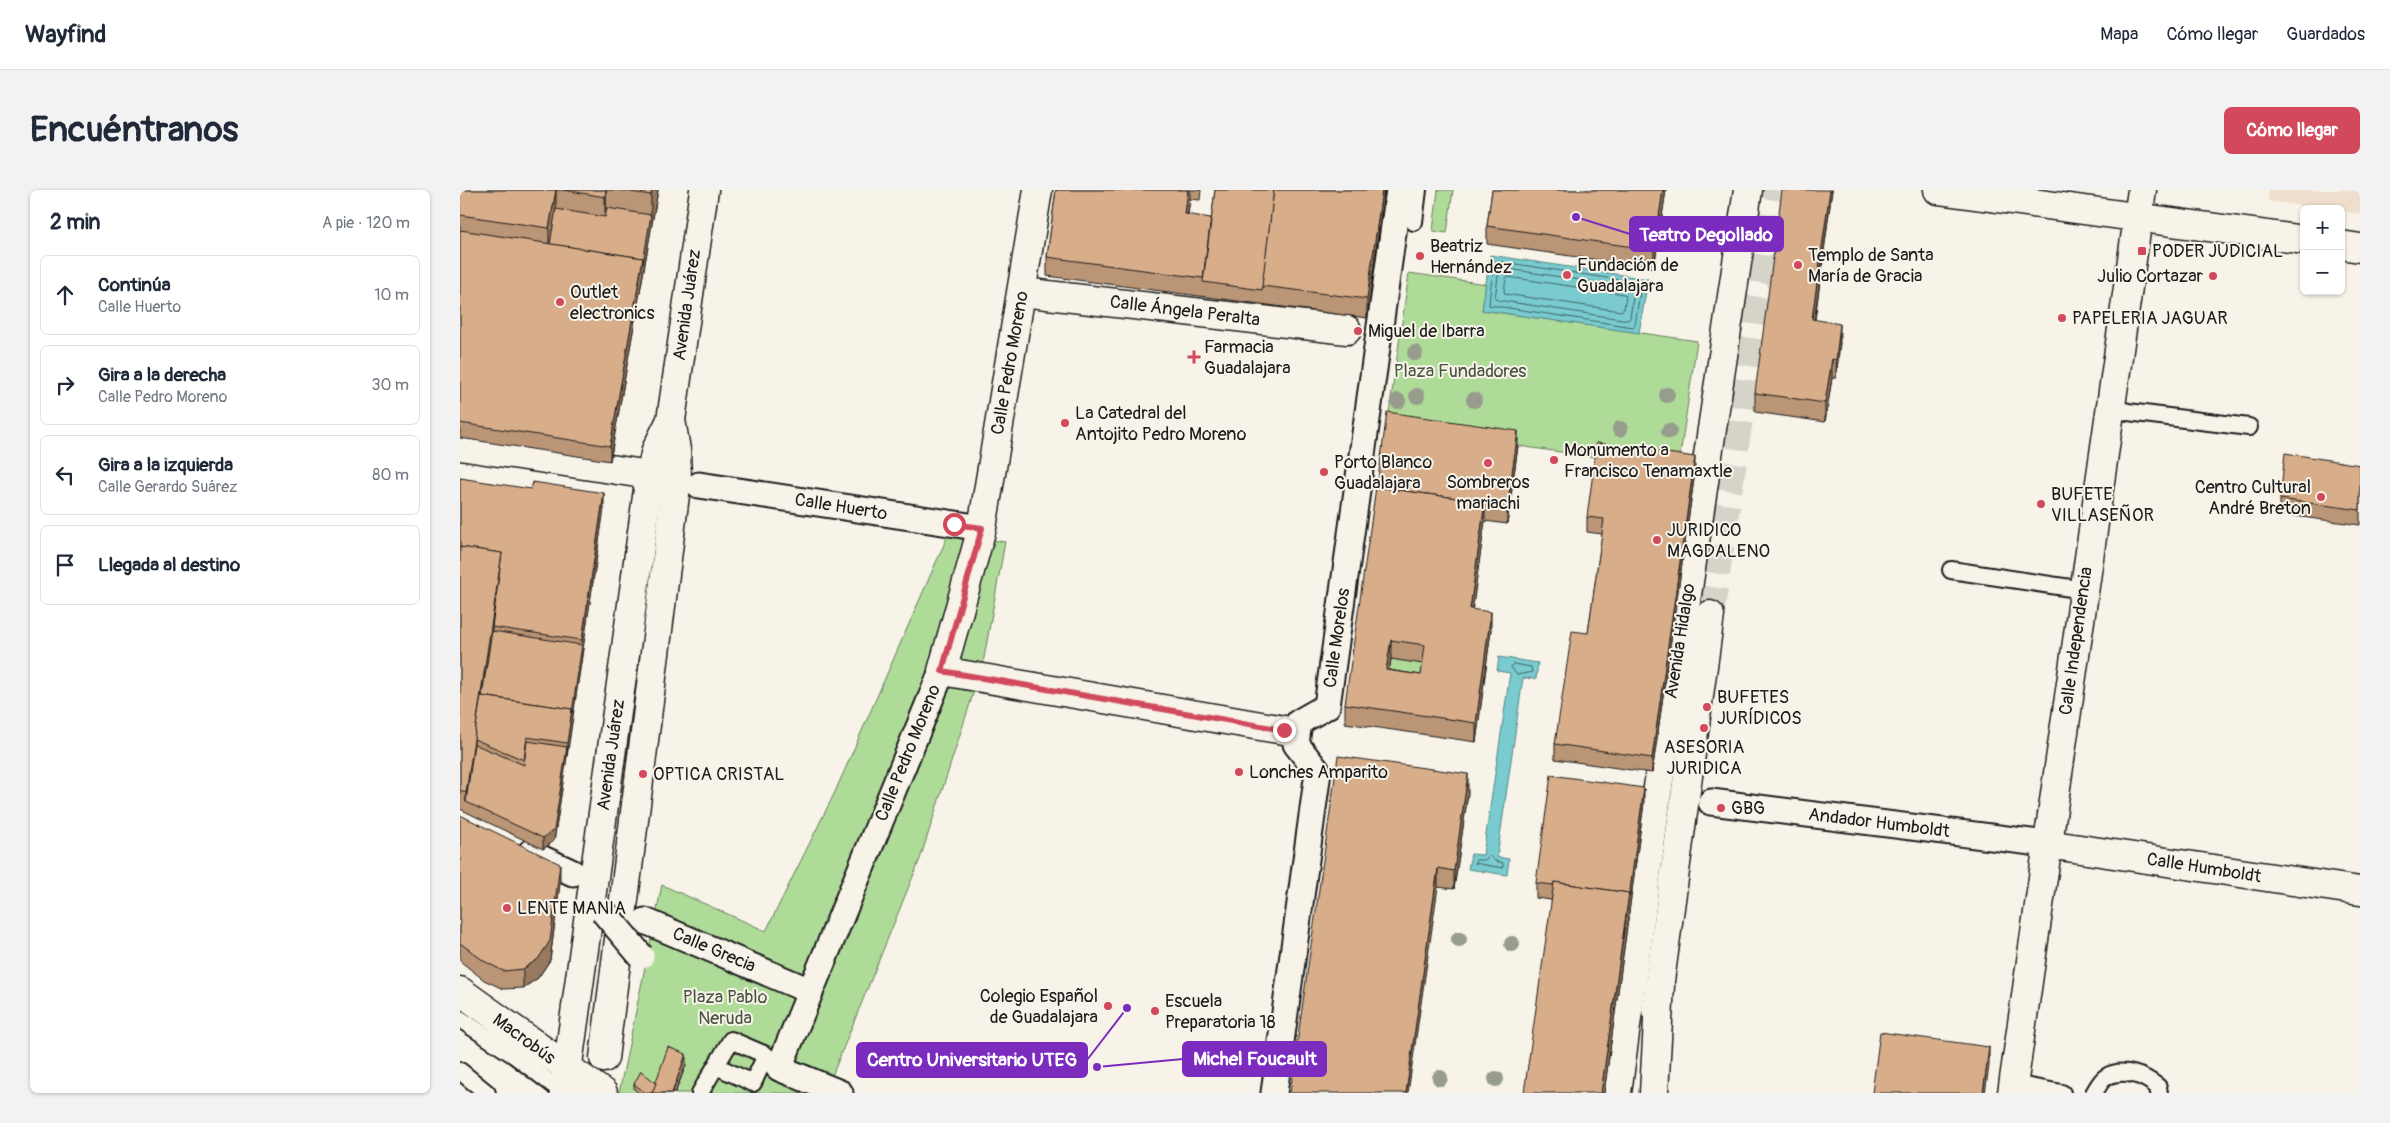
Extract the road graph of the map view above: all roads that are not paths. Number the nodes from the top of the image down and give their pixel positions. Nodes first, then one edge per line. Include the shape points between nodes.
1 (704, 190) edge
2 (1038, 190) edge
3 (1399, 190) edge
4 (1418, 190) edge
5 (1748, 190) edge
6 (1938, 190) edge
7 (2142, 190) edge
8 (2138, 218) junction
9 (1414, 222) dead end
10 (2300, 239) edge
11 (2345, 246) edge
12 (2360, 248) edge
13 (1022, 292) junction
14 (1347, 330) dead end
15 (2110, 407) junction
16 (670, 420) junction
17 (2250, 427) dead end
18 (460, 446) edge
19 (650, 475) junction
20 (699, 485) dead end
21 (982, 528) junction
22 (1952, 570) dead end
23 (2084, 590) junction
24 (1710, 615) tunnel mouth
25 (942, 671) junction
26 (1284, 730) dead end
27 (1711, 802) dead end
28 (512, 844) edge
29 (2047, 844) junction
30 (572, 873) dead end
31 (2360, 891) edge
32 (603, 911) dead end
33 (645, 921) dead end
34 (641, 956) dead end
35 (1660, 985) junction
36 (810, 990) junction
37 (460, 991) edge
38 (460, 1018) edge
39 (604, 1058) dead end
40 (568, 1066) junction
41 (460, 1071) edge
42 (2012, 1089) edge
43 (487, 1093) edge
44 (564, 1093) edge
45 (603, 1093) edge
46 (700, 1093) edge
47 (709, 1093) edge
48 (840, 1093) edge
49 (1274, 1093) edge
50 (1617, 1093) edge
51 (1645, 1093) edge
52 (1654, 1093) edge
53 (2062, 1093) edge
54 (2094, 1093) edge
55 (2159, 1093) edge

1 - 16 street, Avenida Juárez
2 - 13 street, Calle Pedro Moreno
3 - 49 street, Calle Morelos via 1327,706 1299,722 1296,744 1318,772
4 - 9 lane
5 - 50 street, Avenida Hidalgo via 1648,792
6 - 8 street
7 - 8 street, Calle Independencia
8 - 10 street
8 - 15 street, Calle Independencia
11 - 12 street
13 - 14 street, Calle Ángela Peralta
13 - 21 street, Calle Pedro Moreno
15 - 17 lane
15 - 23 street, Calle Independencia
16 - 19 street, Avenida Juárez via 656,450
16 - 39 street, Avenida Juárez via 677,479
18 - 19 street
19 - 40 street, Avenida Juárez
20 - 21 street, Calle Huerto
21 - 25 street, Calle Pedro Moreno
22 - 23 lane
23 - 29 street, Calle Independencia
24 - 35 street, Avenida Hidalgo
25 - 26 street
25 - 36 street, Calle Pedro Moreno
27 - 29 street, Andador Humboldt
28 - 30 street
29 - 31 street, Calle Humboldt
29 - 42 street, Calle Independencia
32 - 34 street, bridge
33 - 36 street, Calle Grecia
35 - 51 street, Avenida Hidalgo
35 - 52 street
36 - 48 street, Calle Pedro Moreno via 779,1068
37 - 40 street
38 - 44 lane, Macrobús
40 - 44 street, Avenida Juárez
40 - 45 street
41 - 43 lane
42 - 53 lane
46 - 47 lane via 714,1070
54 - 55 lane via 2105,1078 2118,1072 2147,1077 2158,1087

